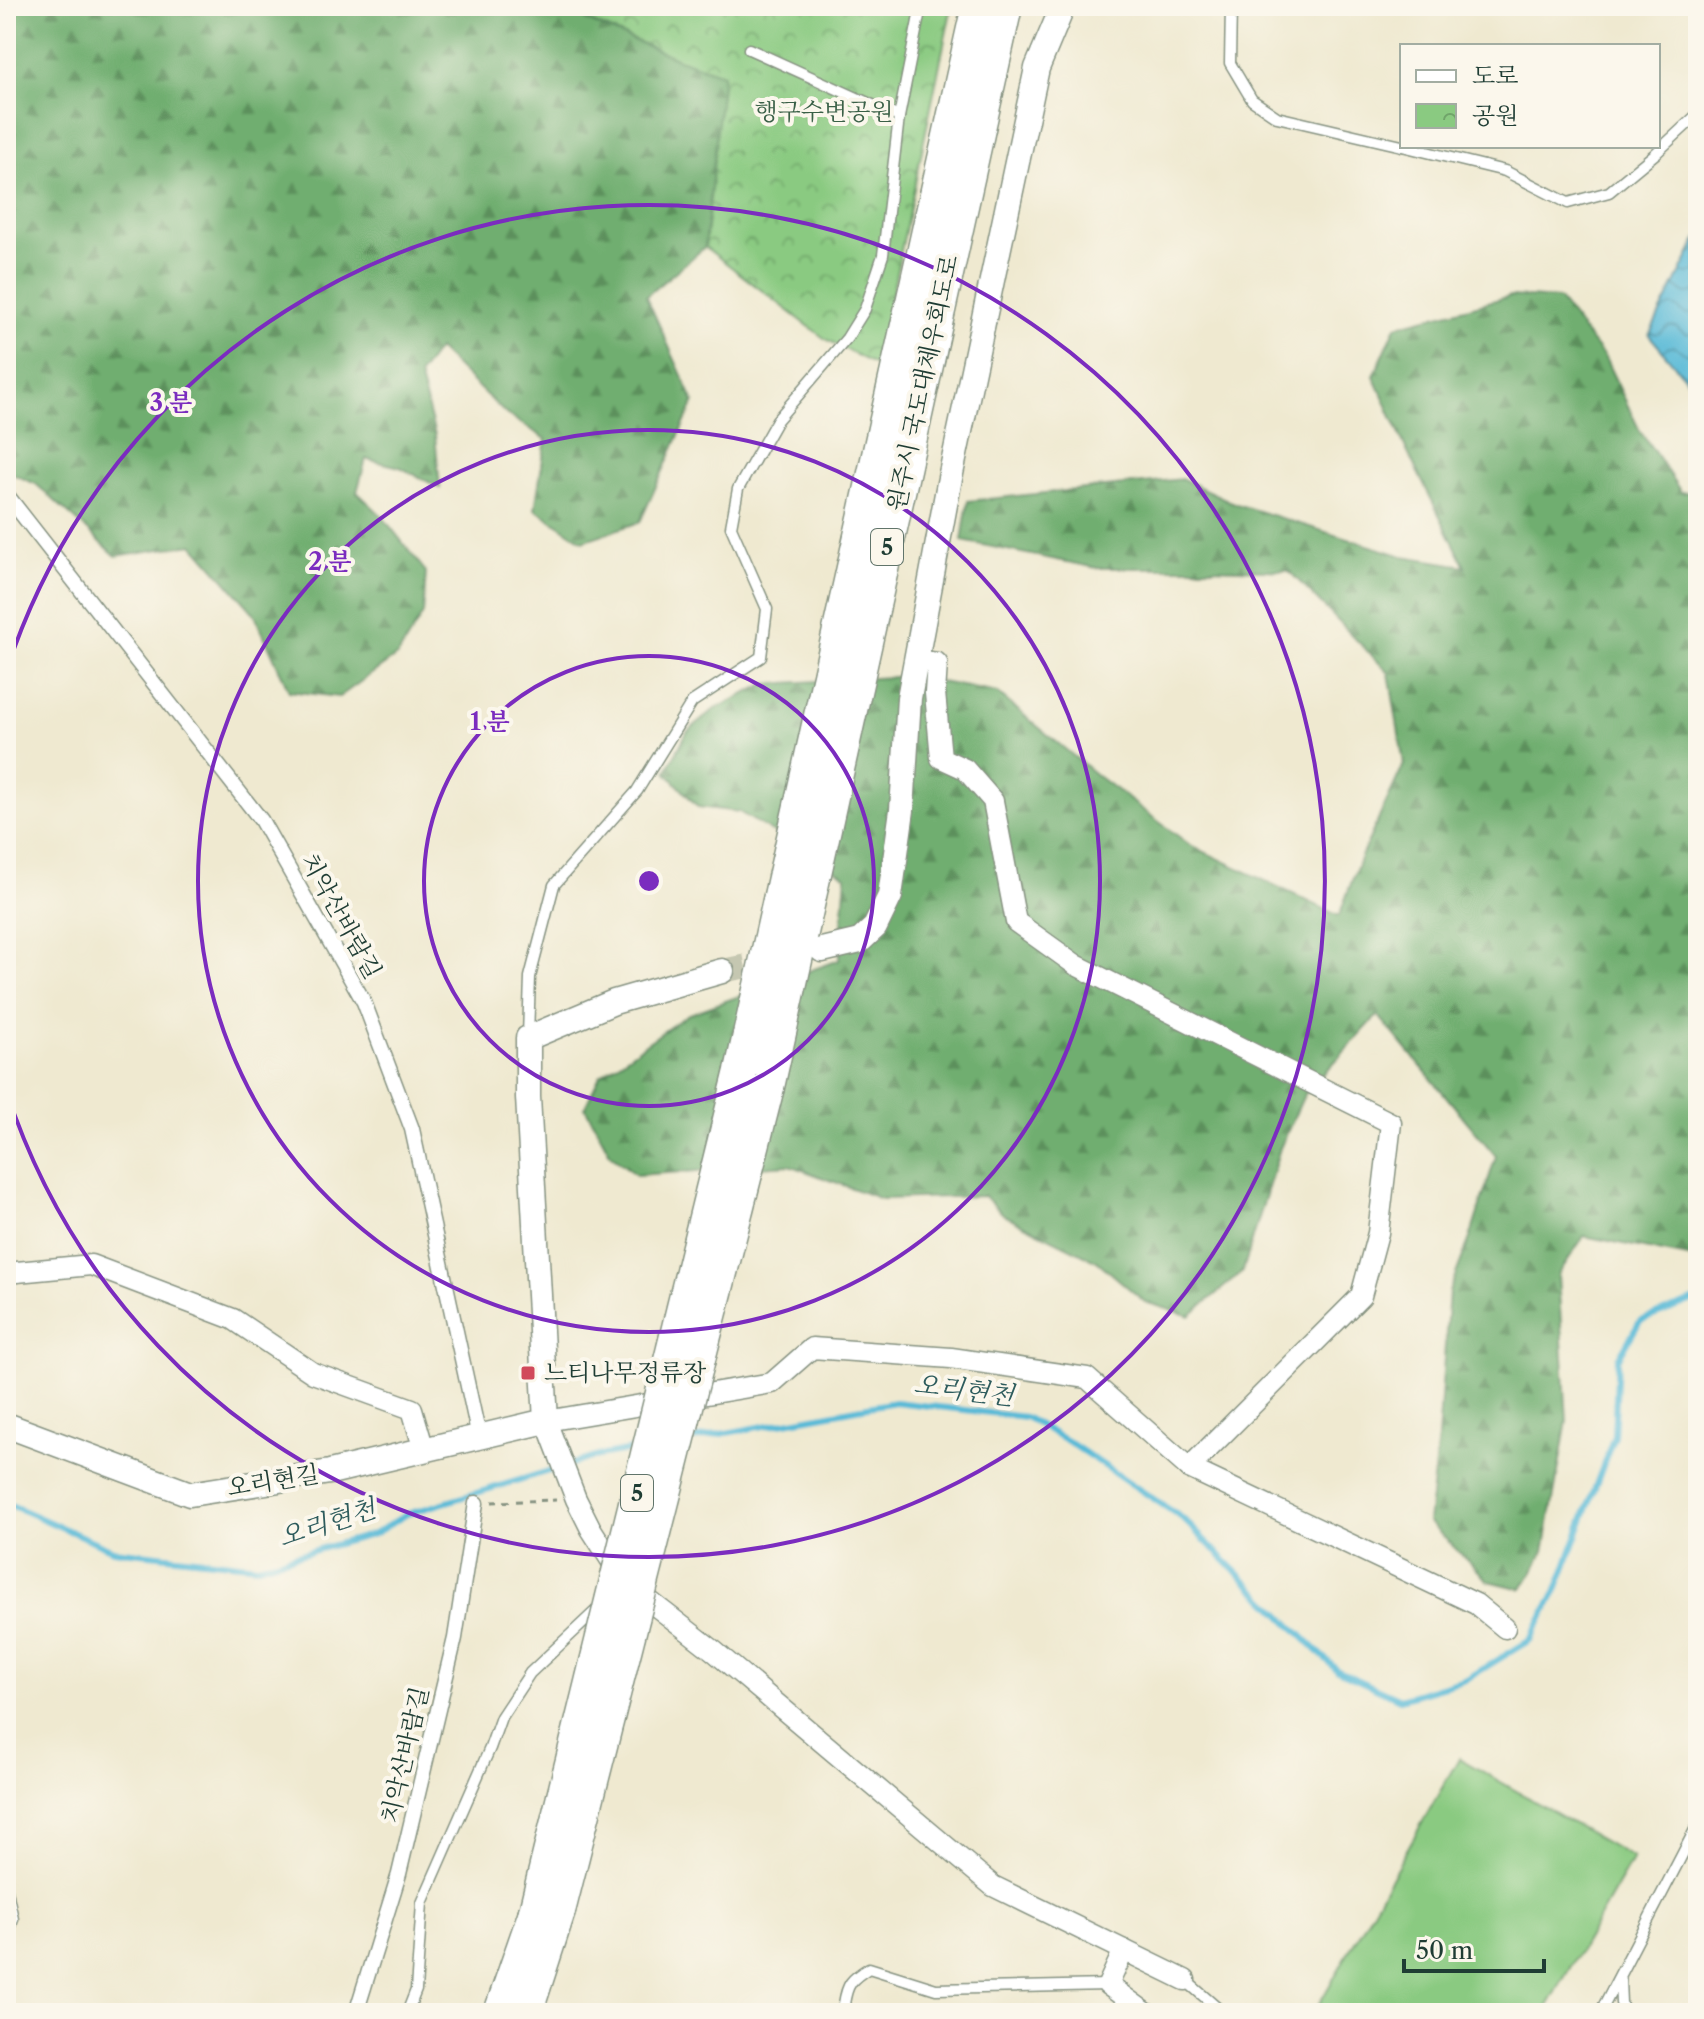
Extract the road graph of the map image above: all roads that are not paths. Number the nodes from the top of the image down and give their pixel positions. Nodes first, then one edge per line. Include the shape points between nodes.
1 (921, 6) edge
2 (978, 6) edge
3 (1006, 6) edge
4 (1063, 6) edge
5 (1231, 6) edge
6 (749, 49) dead end
7 (1698, 114) edge
8 (899, 117) junction
9 (1400, 146) edge
10 (1410, 148) edge
11 (6, 494) edge
12 (916, 660) junction
13 (822, 950) dead end
14 (722, 971) tunnel mouth
15 (528, 1038) junction
16 (754, 1079) junction
17 (6, 1273) edge
18 (6, 1425) edge
19 (551, 1432) junction
20 (479, 1437) junction
21 (424, 1450) junction
22 (1189, 1468) junction
23 (476, 1503) road end
24 (625, 1582) junction
25 (1505, 1628) dead end
26 (1698, 1824) edge
27 (6, 1886) edge
28 (546, 1913) junction
29 (6, 1943) edge
30 (1124, 1950) junction
31 (1620, 1975) junction
32 (1185, 1980) joint
33 (1108, 1985) junction
34 (356, 2013) edge
35 (407, 2013) edge
36 (500, 2013) edge
37 (526, 2013) edge
38 (850, 2013) edge
39 (1146, 2013) edge
40 (1223, 2013) edge
41 (1600, 2013) edge
42 (1625, 2013) edge

1 - 8 lane
2 - 16 highway, 원주시 국도대체우회도로 / 5
3 - 16 highway, 원주시 국도대체우회도로 / 5
4 - 12 street via 1037,68
5 - 9 lane via 1230,63 1252,100 1277,117
6 - 8 lane
7 - 10 lane via 1609,192 1568,203 1505,171
8 - 15 lane via 883,255 865,309 777,420 738,489 731,527 767,609 761,657 692,702 637,791 554,885 530,977
11 - 20 street, 치악산바람길 via 261,820 364,1002 412,1129
12 - 13 street via 890,896 875,927 860,941
12 - 22 street via 937,663 941,758 965,769 993,801 1016,922 1076,965 1391,1123 1378,1233 1361,1296
14 - 15 street via 614,1002
15 - 19 street
16 - 28 highway, 5, bridge
17 - 21 street via 91,1265 233,1319 313,1373 412,1409
18 - 21 street, 오리현길 via 190,1494 330,1472
19 - 20 street, 오리현길
19 - 22 street via 772,1383 812,1348 951,1358 1087,1378
19 - 24 street via 574,1496
20 - 21 street, 오리현길
22 - 25 street via 1476,1604
23 - 34 street, 치악산바람길 via 455,1638 399,1874
24 - 30 street via 993,1886
24 - 35 lane via 530,1673 501,1717 422,1903 416,1990
26 - 31 lane
27 - 29 lane via 13,1919
28 - 36 highway, 5
28 - 37 highway, 5
30 - 32 street
30 - 33 street
31 - 41 lane
31 - 42 lane
32 - 40 lane
33 - 38 lane via 936,1989 869,1968 846,1987 844,2004
33 - 39 street

